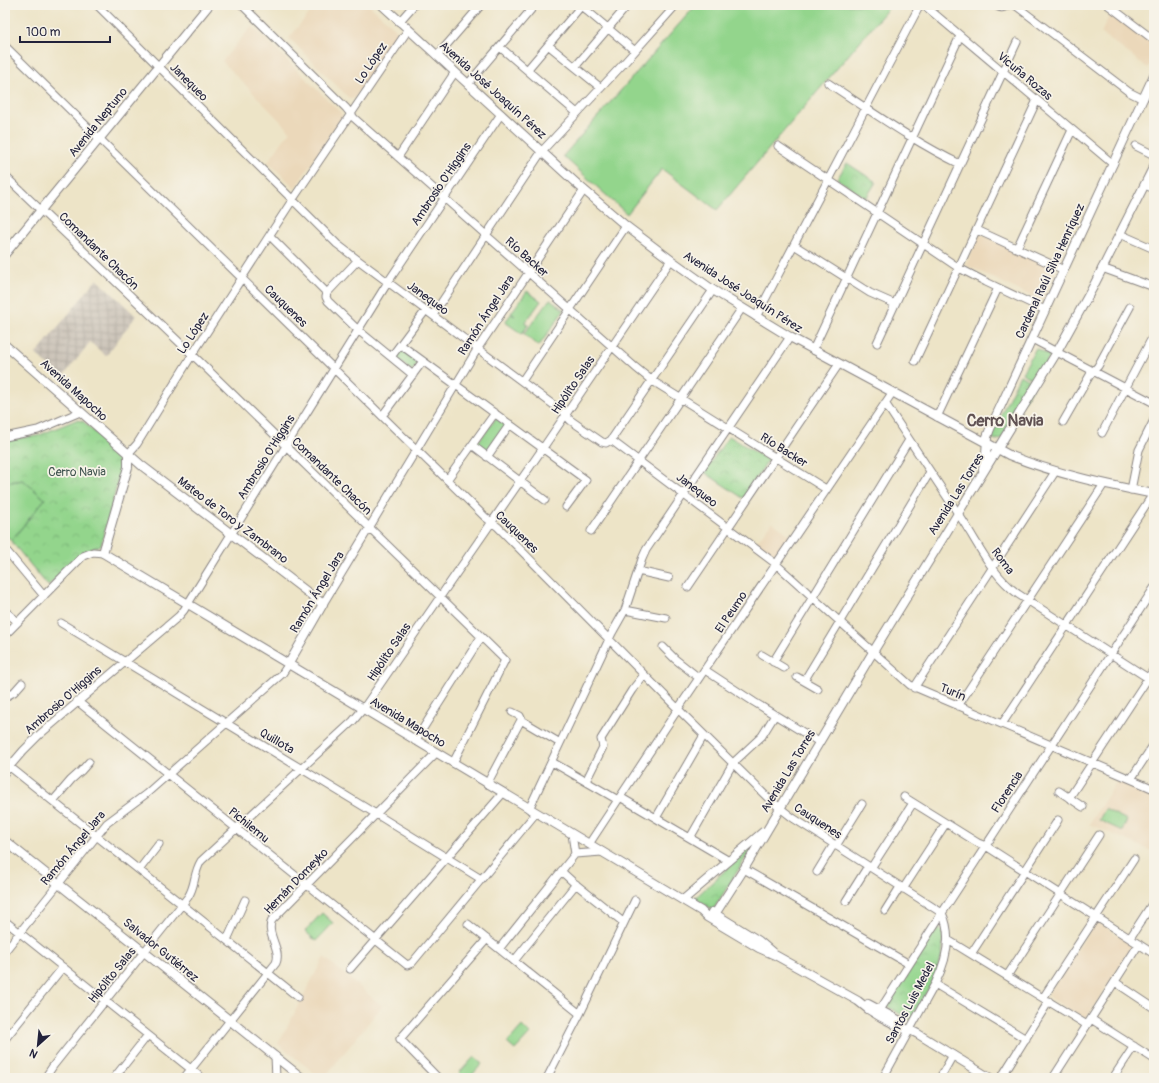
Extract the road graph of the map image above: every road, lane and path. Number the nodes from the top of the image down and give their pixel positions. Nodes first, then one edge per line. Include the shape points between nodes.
1 (97, 5) edge
2 (209, 5) edge
3 (242, 5) edge
4 (382, 5) edge
5 (414, 5) edge
6 (481, 5) edge
7 (535, 5) edge
8 (581, 5) edge
9 (628, 5) edge
10 (920, 5) edge
11 (924, 5) edge
12 (1007, 5) edge
13 (1015, 5) edge
14 (1108, 5) edge
15 (674, 6) edge
16 (995, 6) edge
17 (399, 22) junction
18 (608, 28) junction
19 (408, 30) junction
20 (960, 36) junction
21 (1154, 40) edge
22 (1017, 42) dead end
23 (548, 45) junction
24 (5, 46) edge
25 (500, 47) junction
26 (635, 51) junction
27 (437, 56) junction
28 (158, 67) junction
29 (575, 67) junction
30 (527, 70) junction
31 (455, 72) junction
32 (1003, 72) junction
33 (1154, 75) edge
34 (468, 84) junction
35 (828, 84) dead end
36 (601, 88) junction
37 (1142, 99) junction
38 (1037, 100) junction
39 (866, 108) junction
40 (577, 113) junction
41 (351, 114) junction
42 (501, 114) junction
43 (1072, 130) junction
44 (913, 138) junction
45 (99, 139) junction
46 (778, 146) dead end
47 (1136, 146) dead end
48 (542, 151) junction
49 (1154, 155) edge
50 (398, 157) junction
51 (960, 164) junction
52 (1112, 164) junction
53 (1154, 166) edge
54 (5, 176) edge
55 (828, 180) junction
56 (1145, 184) junction
57 (1154, 189) edge
58 (584, 190) junction
59 (445, 198) junction
60 (293, 199) junction
61 (41, 211) junction
62 (878, 214) junction
63 (626, 226) junction
64 (977, 230) junction
65 (1120, 234) junction
66 (486, 235) junction
67 (270, 236) junction
68 (923, 244) junction
69 (794, 245) junction
70 (1017, 248) junction
71 (1154, 249) edge
72 (5, 254) edge
73 (358, 260) junction
74 (671, 260) junction
75 (959, 268) junction
76 (1102, 268) junction
77 (1064, 270) junction
78 (528, 272) junction
79 (242, 278) junction
80 (847, 278) junction
81 (388, 282) junction
82 (1154, 287) edge
83 (998, 288) junction
84 (713, 290) junction
85 (327, 293) junction
86 (895, 304) junction
87 (1130, 307) dead end
88 (742, 308) junction
89 (426, 310) junction
90 (570, 310) junction
91 (1045, 310) junction
92 (433, 315) junction
93 (756, 317) junction
94 (358, 330) junction
95 (1154, 334) edge
96 (790, 337) junction
97 (1032, 339) junction
98 (877, 342) dead end
99 (5, 345) edge
100 (401, 345) junction
101 (612, 347) junction
102 (478, 348) junction
103 (813, 350) junction
104 (1056, 352) junction
105 (192, 355) junction
106 (392, 357) junction
107 (423, 361) junction
108 (916, 361) dead end
109 (839, 364) junction
110 (333, 368) junction
111 (1094, 371) junction
112 (413, 375) junction
113 (652, 380) junction
114 (522, 381) junction
115 (456, 384) junction
116 (1125, 388) junction
117 (892, 393) junction
118 (681, 398) junction
119 (885, 403) junction
120 (1154, 403) edge
121 (80, 412) junction
122 (496, 413) junction
123 (566, 415) junction
124 (382, 416) junction
125 (937, 417) junction
126 (1154, 420) edge
127 (1063, 422) dead end
128 (510, 424) junction
129 (728, 428) junction
130 (1102, 433) dead end
131 (5, 437) edge
132 (611, 440) junction
133 (909, 440) junction
134 (987, 444) junction
135 (286, 446) junction
136 (472, 446) junction
137 (543, 448) junction
138 (416, 449) junction
139 (998, 449) junction
140 (128, 454) junction
141 (487, 457) junction
142 (776, 458) junction
143 (639, 460) junction
144 (141, 465) junction
145 (128, 467) junction
146 (930, 472) junction
147 (1055, 472) junction
148 (447, 480) junction
149 (979, 480) junction
150 (520, 481) junction
151 (1104, 484) junction
152 (826, 490) junction
153 (1131, 490) junction
154 (684, 494) junction
155 (1154, 494) edge
156 (546, 500) dead end
157 (566, 507) dead end
158 (958, 514) junction
159 (491, 522) junction
160 (369, 528) junction
161 (728, 528) junction
162 (591, 531) dead end
163 (231, 534) junction
164 (5, 550) edge
165 (103, 554) junction
166 (776, 564) junction
167 (992, 568) junction
168 (638, 571) junction
169 (669, 578) dead end
170 (688, 587) dead end
171 (1154, 588) edge
172 (44, 596) junction
173 (440, 596) junction
174 (813, 597) junction
175 (1027, 600) junction
176 (188, 604) junction
177 (324, 604) junction
178 (625, 610) junction
179 (5, 611) edge
180 (666, 618) dead end
181 (18, 622) junction
182 (840, 622) junction
183 (61, 623) dead end
184 (1066, 625) junction
185 (5, 635) edge
186 (481, 637) junction
187 (609, 640) junction
188 (663, 647) dead end
189 (873, 652) junction
190 (762, 655) dead end
191 (1111, 655) junction
192 (124, 661) junction
193 (774, 662) junction
194 (288, 664) junction
195 (784, 668) dead end
196 (1154, 669) edge
197 (705, 670) junction
198 (644, 675) junction
199 (797, 676) dead end
200 (699, 678) junction
201 (1151, 680) edge
202 (804, 681) junction
203 (22, 684) dead end
204 (914, 688) junction
205 (818, 689) dead end
206 (5, 697) edge
207 (78, 701) junction
208 (958, 706) junction
209 (363, 709) junction
210 (678, 709) junction
211 (512, 712) dead end
212 (775, 715) junction
213 (521, 720) junction
214 (226, 723) junction
215 (1002, 724) junction
216 (704, 735) junction
217 (416, 741) junction
218 (819, 742) junction
219 (560, 743) junction
220 (1154, 744) edge
221 (1051, 745) junction
222 (436, 753) junction
223 (89, 762) dead end
224 (552, 762) junction
225 (453, 763) junction
226 (733, 763) junction
227 (1093, 763) junction
228 (6, 767) edge
229 (302, 768) junction
230 (169, 774) junction
231 (1131, 779) junction
232 (586, 781) junction
233 (487, 784) junction
234 (1154, 789) edge
235 (1059, 791) dead end
236 (503, 793) junction
237 (904, 797) dead end
238 (1069, 798) junction
239 (619, 799) junction
240 (53, 802) junction
241 (913, 803) junction
242 (862, 804) dead end
243 (1083, 807) dead end
244 (780, 808) junction
245 (533, 811) junction
246 (376, 814) junction
247 (656, 818) junction
248 (1058, 820) dead end
249 (946, 823) junction
250 (768, 828) junction
251 (236, 829) junction
252 (572, 834) junction
253 (1099, 835) dead end
254 (96, 836) junction
255 (690, 838) junction
256 (5, 841) edge
257 (159, 844) dead end
258 (589, 844) junction
259 (835, 845) junction
260 (986, 846) junction
261 (602, 852) junction
262 (575, 854) junction
263 (447, 858) junction
264 (1134, 859) dead end
265 (729, 861) junction
266 (870, 867) junction
267 (744, 869) junction
268 (139, 870) junction
269 (561, 871) junction
270 (1024, 871) junction
271 (817, 872) dead end
272 (481, 879) junction
273 (59, 884) junction
274 (576, 884) junction
275 (306, 885) junction
276 (901, 888) junction
277 (1060, 894) junction
278 (245, 900) dead end
279 (634, 900) dead end
280 (683, 900) junction
281 (846, 901) dead end
282 (1154, 901) edge
283 (182, 904) junction
284 (701, 911) junction
285 (885, 911) dead end
286 (942, 913) junction
287 (715, 914) junction
288 (1096, 916) junction
289 (5, 921) edge
290 (623, 922) junction
291 (468, 924) dead end
292 (20, 933) junction
293 (1130, 938) junction
294 (487, 939) junction
295 (227, 940) junction
296 (948, 940) junction
297 (375, 941) junction
298 (1139, 944) junction
299 (499, 948) junction
300 (5, 951) edge
301 (144, 952) junction
302 (971, 954) junction
303 (1154, 954) edge
304 (775, 955) junction
305 (514, 961) junction
306 (909, 964) junction
307 (62, 967) junction
308 (350, 970) dead end
309 (268, 973) junction
310 (1007, 976) junction
311 (1115, 982) junction
312 (935, 984) junction
313 (298, 997) dead end
314 (1046, 1000) junction
315 (105, 1001) junction
316 (1154, 1008) edge
317 (881, 1013) junction
318 (580, 1014) junction
319 (230, 1020) junction
320 (1089, 1022) junction
321 (910, 1030) junction
322 (148, 1035) junction
323 (5, 1039) edge
324 (1026, 1039) junction
325 (1134, 1046) junction
326 (953, 1055) junction
327 (275, 1056) junction
328 (1154, 1059) edge
329 (191, 1069) junction
330 (45, 1078) edge
331 (114, 1078) edge
332 (184, 1078) edge
333 (202, 1078) edge
334 (276, 1078) edge
335 (302, 1078) edge
336 (438, 1078) edge
337 (547, 1078) edge
338 (883, 1078) edge
339 (940, 1078) edge
340 (990, 1078) edge
341 (1001, 1078) edge
342 (1053, 1078) edge
343 (1113, 1078) edge

1 - 28 street, Janequeo
2 - 28 main road, Avenida Neptuno
3 - 41 street, Río Backer
4 - 17 main road, Avenida José Joaquín Pérez
5 - 17 street
6 - 27 street
7 - 25 street
8 - 18 street
8 - 23 street
9 - 18 street
10 - 39 street
11 - 20 street, Vicuña Rozas
12 - 16 street via 1001,8
13 - 37 street via 1129,92
14 - 21 street
15 - 26 street
17 - 19 main road, Avenida José Joaquín Pérez
18 - 26 street
18 - 29 street
19 - 27 main road, Avenida José Joaquín Pérez
19 - 41 street, Lo López
20 - 32 street, Vicuña Rozas
20 - 44 street
22 - 32 street
23 - 29 street
23 - 30 street
24 - 45 street, Cauquenes
25 - 30 street
25 - 34 street
26 - 36 street
27 - 31 main road, Avenida José Joaquín Pérez
28 - 45 main road, Avenida Neptuno
28 - 60 street, Janequeo
29 - 36 street
30 - 40 street
31 - 34 main road, Avenida José Joaquín Pérez
31 - 50 street
32 - 38 street, Vicuña Rozas
32 - 51 street
33 - 37 main road, Cardenal Raúl Silva Henríquez
34 - 42 main road, Avenida José Joaquín Pérez
35 - 39 street
36 - 40 street
37 - 52 main road, Cardenal Raúl Silva Henríquez
38 - 43 street, Vicuña Rozas
38 - 64 street
39 - 44 street
39 - 55 street
40 - 48 street
41 - 50 street, Río Backer
41 - 60 street, Lo López
42 - 48 main road, Avenida José Joaquín Pérez
42 - 59 street, Ambrosio O'Higgins
43 - 52 street, Vicuña Rozas
43 - 70 street
44 - 51 street
44 - 62 street
45 - 61 main road, Avenida Neptuno
45 - 79 street, Cauquenes
46 - 55 street
47 - 49 street
48 - 58 main road, Avenida José Joaquín Pérez
48 - 66 street
50 - 59 street, Río Backer
51 - 68 street
52 - 77 main road, Cardenal Raúl Silva Henríquez
53 - 56 main road, Avenida Las Torres
54 - 61 street, Comandante Chacón
55 - 62 street
55 - 69 street
56 - 57 street
56 - 65 main road, Avenida Las Torres
58 - 63 main road, Avenida José Joaquín Pérez
58 - 78 street, Ramón Ángel Jara
59 - 66 street, Río Backer
59 - 81 street, Ambrosio O'Higgins
60 - 67 street, Lo López
60 - 73 street, Janequeo via 337,244
61 - 72 main road, Avenida Neptuno
61 - 105 street, Comandante Chacón
62 - 68 street
62 - 80 street
63 - 74 main road, Avenida José Joaquín Pérez
63 - 90 street
64 - 70 street
64 - 75 street
65 - 71 street
65 - 76 main road, Avenida Las Torres
66 - 78 street, Río Backer
66 - 92 street
67 - 79 street, Lo López
67 - 85 street
68 - 75 street
68 - 86 street
69 - 80 street
69 - 93 street
70 - 77 street
73 - 81 street, Janequeo
73 - 85 street
74 - 84 main road, Avenida José Joaquín Pérez
74 - 101 street, Hipólito Salas
75 - 83 street
75 - 108 street
76 - 82 street
76 - 104 main road, Avenida Las Torres
77 - 91 main road, Cardenal Raúl Silva Henríquez
78 - 90 street, Río Backer
78 - 102 street, Ramón Ángel Jara
79 - 105 street, Lo López
79 - 110 street, Cauquenes
80 - 86 street via 870,293
80 - 103 street
81 - 89 street, Janequeo
81 - 94 street, Ambrosio O'Higgins
83 - 91 street
83 - 125 street
84 - 88 main road, Avenida José Joaquín Pérez
84 - 113 street
85 - 94 street via 328,301
86 - 98 street
87 - 111 street
88 - 93 main road, Avenida José Joaquín Pérez
88 - 118 street
89 - 92 street, Janequeo
89 - 100 street
90 - 101 street, Río Backer
90 - 114 street
91 - 97 main road, Cardenal Raúl Silva Henríquez
92 - 102 street, Janequeo
93 - 96 main road, Avenida José Joaquín Pérez
94 - 106 street
94 - 110 street, Ambrosio O'Higgins
95 - 116 street
96 - 103 main road, Avenida José Joaquín Pérez
96 - 129 street
97 - 104 street
97 - 134 main road, Cardenal Raúl Silva Henríquez via 990,429
99 - 121 main road, Avenida Mapocho
100 - 106 street
100 - 107 street
101 - 113 street, Río Backer
101 - 123 street, Hipólito Salas
102 - 114 street, Janequeo
102 - 115 street, Ramón Ángel Jara
103 - 109 main road, Avenida José Joaquín Pérez
104 - 111 street
104 - 139 main road, Avenida Las Torres
105 - 135 street, Comandante Chacón
105 - 140 street, Lo López via 137,444
106 - 112 street
107 - 112 street
107 - 115 street
109 - 117 main road, Avenida José Joaquín Pérez
109 - 142 street
110 - 124 street, Cauquenes
110 - 135 street, Ambrosio O'Higgins
111 - 116 street
111 - 127 street
112 - 124 street
113 - 118 street, Río Backer
113 - 132 street
114 - 123 street, Janequeo
115 - 122 street
115 - 138 street, Ramón Ángel Jara
116 - 120 street
116 - 130 street
117 - 119 street, El Peumo
117 - 125 main road, Avenida José Joaquín Pérez
118 - 129 street, Río Backer
118 - 143 street
119 - 133 street, Roma
119 - 152 street, El Peumo
121 - 131 street via 38,430
121 - 140 main road, Avenida Mapocho
122 - 128 street
122 - 136 street
123 - 132 street, Janequeo via 600,441 606,443
123 - 137 street, Hipólito Salas
124 - 138 street, Cauquenes
125 - 134 main road, Avenida José Joaquín Pérez
126 - 153 street via 1139,450
128 - 137 street
128 - 141 street
129 - 142 street, Río Backer
129 - 154 street
132 - 143 street, Janequeo
133 - 146 street, Roma
133 - 174 street
134 - 139 main road, Avenida José Joaquín Pérez
134 - 149 main road, Cardenal Raúl Silva Henríquez
135 - 160 street, Comandante Chacón
135 - 163 street, Ambrosio O'Higgins
136 - 141 street
136 - 148 street
137 - 150 street, Hipólito Salas
137 - 157 street via 586,480
138 - 148 street, Cauquenes
138 - 160 street, Ramón Ángel Jara
139 - 147 main road, Avenida José Joaquín Pérez
139 - 149 main road, Avenida Las Torres
140 - 144 main road, Mateo de Toro y Zambrano
140 - 145 main road
141 - 150 street
142 - 152 street, Río Backer
142 - 161 street
143 - 154 street, Janequeo
143 - 162 street
144 - 145 main road
144 - 163 main road, Mateo de Toro y Zambrano
145 - 165 main road
146 - 158 street, Roma
146 - 182 street
147 - 151 main road, Avenida José Joaquín Pérez
147 - 167 street
148 - 159 street, Cauquenes
149 - 158 main road, Avenida Las Torres
150 - 156 street
150 - 159 street, Hipólito Salas
151 - 153 main road, Avenida José Joaquín Pérez
151 - 175 street
152 - 166 street, El Peumo
153 - 155 main road, Avenida José Joaquín Pérez
154 - 161 street, Janequeo
154 - 168 street via 646,550
155 - 184 street
158 - 167 street, Roma
158 - 189 main road, Avenida Las Torres
159 - 173 street, Hipólito Salas
159 - 187 street, Cauquenes
160 - 173 street, Comandante Chacón
160 - 177 street, Ramón Ángel Jara
161 - 166 street, Janequeo
161 - 170 street
163 - 176 street, Ambrosio O'Higgins
163 - 177 main road, Mateo de Toro y Zambrano
164 - 172 street
165 - 172 street via 93,552 83,556
165 - 176 main road, Avenida Mapocho
166 - 174 street, Turín
166 - 197 street, El Peumo
167 - 175 street, Roma via 1000,579
167 - 204 street
168 - 169 street
168 - 178 street
171 - 191 street, Florencia
172 - 181 street
173 - 186 street, Comandante Chacón
173 - 209 street, Hipólito Salas
174 - 182 street, Turín
174 - 193 street
175 - 184 street, Roma
175 - 208 street
176 - 192 street, Ambrosio O'Higgins via 179,616
176 - 194 main road, Avenida Mapocho
177 - 194 main road, Ramón Ángel Jara
178 - 180 street
178 - 187 street
179 - 181 street
181 - 185 street
182 - 189 street, Turín
182 - 202 street
183 - 192 street, Quillota
184 - 191 street, Roma
184 - 215 street
186 - 217 street
186 - 225 street, Comandante Chacón via 505,660
187 - 198 street, Cauquenes
187 - 219 street
188 - 200 street
189 - 204 street, Turín
189 - 218 main road, Avenida Las Torres
190 - 193 street
191 - 201 street, Roma
191 - 221 street, Florencia
192 - 207 street, Ambrosio O'Higgins
192 - 214 street, Quillota
193 - 195 street
194 - 209 main road, Avenida Mapocho
194 - 214 street, Ramón Ángel Jara via 282,674
196 - 201 street
197 - 200 street, El Peumo
197 - 212 street
198 - 210 street, Cauquenes
198 - 232 street via 601,739 603,747
199 - 202 street
200 - 210 street, El Peumo
201 - 227 street
202 - 205 street
203 - 206 street
204 - 208 street, Turín
207 - 228 street, Ambrosio O'Higgins
207 - 230 street, Pichilemu
208 - 215 street, Turín
209 - 217 main road, Avenida Mapocho
209 - 229 street, Hipólito Salas via 354,721
210 - 216 street, Cauquenes
210 - 239 street, El Peumo
211 - 213 street
212 - 218 street
212 - 226 street via 762,736
213 - 219 street
213 - 233 street
214 - 229 street, Quillota
214 - 230 street, Ramón Ángel Jara
215 - 221 street, Turín
216 - 226 street, Cauquenes
216 - 247 street
217 - 222 main road, Avenida Mapocho
218 - 244 main road, Avenida Las Torres
219 - 224 street
220 - 231 street
221 - 227 street, Turín
221 - 260 street, Florencia
222 - 225 main road, Avenida Mapocho
222 - 246 street, Hernán Domeyko
223 - 240 street via 70,780
224 - 232 street
224 - 245 street
225 - 233 main road, Avenida Mapocho
226 - 244 street, Cauquenes
226 - 255 street
227 - 231 street, Turín
227 - 238 street
228 - 240 street
229 - 246 street, Quillota
229 - 251 street, Hipólito Salas
230 - 251 street, Pichilemu
230 - 254 street, Ramón Ángel Jara via 110,820
231 - 234 street, Turín
232 - 239 street
233 - 236 main road, Avenida Mapocho
235 - 238 street
236 - 245 main road, Avenida Mapocho
236 - 263 street
237 - 241 street
238 - 243 street
239 - 247 street
239 - 258 street, El Peumo
240 - 254 street
241 - 249 street
241 - 266 street
242 - 259 street
244 - 250 main road, Avenida Las Torres
244 - 259 street, Cauquenes
245 - 252 main road, Avenida Mapocho
245 - 272 street
246 - 263 street, Quillota
246 - 275 street, Hernán Domeyko
247 - 255 street
248 - 270 street
249 - 260 street
249 - 276 street
250 - 265 main road, Avenida Las Torres
250 - 267 main road, Avenida Las Torres
251 - 275 street, Pichilemu
251 - 283 street, Hipólito Salas via 201,861 195,873 192,890
252 - 258 main road, Avenida Mapocho
252 - 262 street
253 - 277 street
254 - 268 street
254 - 273 street, Ramón Ángel Jara
255 - 265 street
256 - 273 main road, Salvador Gutiérrez
257 - 268 street
258 - 261 main road, Avenida Mapocho
259 - 266 street, Cauquenes
259 - 271 street
260 - 270 street
260 - 286 street, Florencia
261 - 262 street
261 - 280 main road, Avenida Mapocho
262 - 269 street
263 - 272 street, Quillota
263 - 297 street
264 - 288 street
265 - 280 main road, Avenida Las Torres
266 - 276 street, Cauquenes
266 - 281 street
267 - 287 main road, Avenida Las Torres
267 - 306 street
268 - 283 street
269 - 274 street
269 - 299 street
270 - 277 street
270 - 302 street
272 - 297 street, Pichilemu via 412,963 405,965
273 - 292 street, Ramón Ángel Jara
273 - 301 main road, Salvador Gutiérrez
274 - 290 street
274 - 305 street
275 - 297 street, Pichilemu
275 - 309 street, Hernán Domeyko via 271,923 278,956
276 - 285 street
276 - 286 street, Cauquenes
277 - 288 street
277 - 310 street
278 - 295 street
279 - 290 street
280 - 284 main road, Avenida Mapocho
282 - 293 street
283 - 295 street
283 - 301 street, Hipólito Salas
284 - 287 main road, Avenida Mapocho
284 - 304 main road, Avenida Mapocho via 762,950
286 - 296 street, Santos Luis Medel
286 - 306 street, Florencia
287 - 304 main road, Avenida Mapocho via 765,944
288 - 293 street
288 - 314 street
289 - 292 street
290 - 318 street
291 - 294 street
292 - 300 street, Ramón Ángel Jara
292 - 307 street
293 - 298 street
294 - 299 street
294 - 336 street via 400,1039
295 - 309 street
296 - 302 street
296 - 312 street, Santos Luis Medel via 944,961
297 - 308 street
298 - 303 street
298 - 311 street
299 - 305 street
301 - 315 street, Hipólito Salas
301 - 319 main road, Salvador Gutiérrez
302 - 310 street
304 - 317 main road, Avenida Mapocho
305 - 318 street
306 - 317 street, Florencia
307 - 315 street
307 - 323 street
309 - 313 street
309 - 319 street, Hernán Domeyko
310 - 314 street
311 - 316 street
311 - 320 street
312 - 321 street, Santos Luis Medel
312 - 324 street
314 - 320 street
314 - 324 street
315 - 322 street
315 - 330 street, Hipólito Salas
317 - 321 main road, Avenida Mapocho via 902,1028
318 - 337 street
319 - 327 main road, Salvador Gutiérrez
319 - 329 street, Hernán Domeyko
320 - 325 street
320 - 342 street
321 - 326 main road, Avenida Mapocho
321 - 338 street, Santos Luis Medel
322 - 329 street
322 - 331 street
324 - 341 street
325 - 328 street
325 - 343 street
326 - 339 street
326 - 340 main road, Avenida Mapocho
327 - 334 street
327 - 335 main road, Salvador Gutiérrez
329 - 332 street, Hernán Domeyko
329 - 333 street

